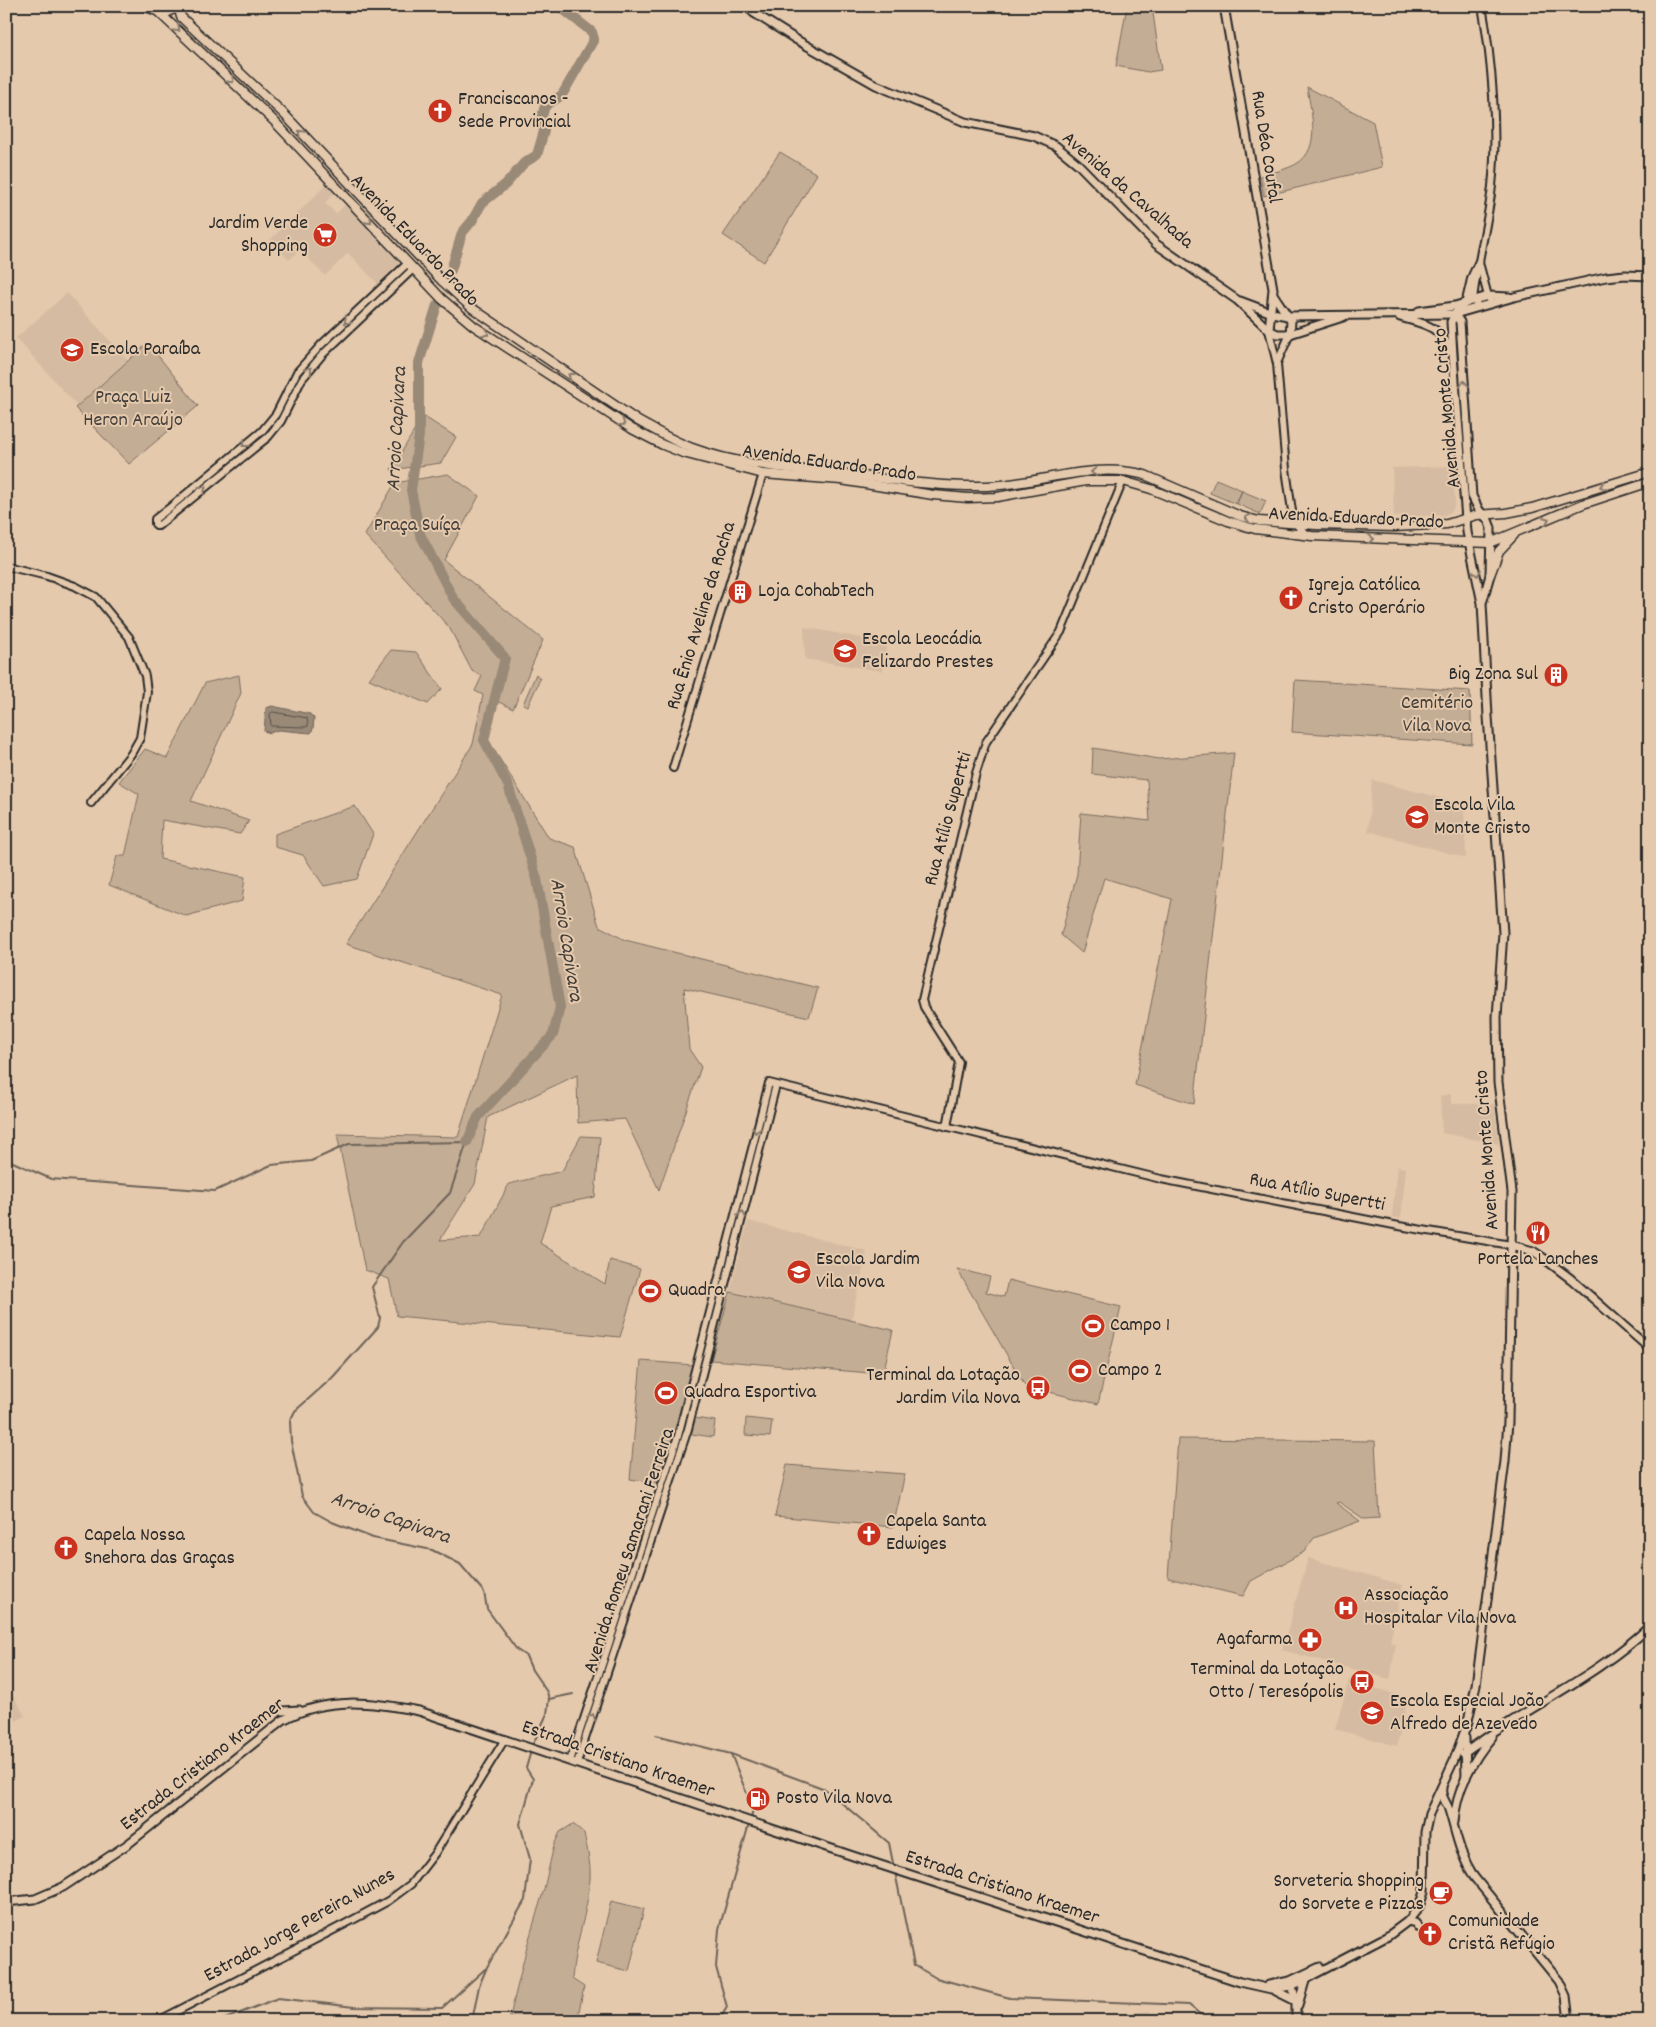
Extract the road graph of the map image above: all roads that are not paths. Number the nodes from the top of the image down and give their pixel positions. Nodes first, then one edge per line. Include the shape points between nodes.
1 (144, 6) edge
2 (178, 6) edge
3 (747, 6) edge
4 (1224, 6) edge
5 (1482, 6) edge
6 (155, 9) edge
7 (319, 167) junction
8 (334, 168) junction
9 (412, 248) junction
10 (1479, 262) junction
11 (410, 266) junction
12 (1650, 276) edge
13 (1273, 296) junction
14 (1488, 296) junction
15 (1514, 297) junction
16 (1237, 300) junction
17 (1468, 302) junction
18 (1488, 304) junction
19 (1255, 307) junction
20 (1479, 307) junction
21 (1421, 310) junction
22 (1272, 313) junction
23 (1455, 314) junction
24 (1393, 315) junction
25 (1288, 316) junction
26 (1343, 317) junction
27 (1269, 330) junction
28 (1290, 334) junction
29 (1452, 356) junction
30 (1277, 364) junction
31 (766, 465) junction
32 (789, 468) junction
33 (1650, 472) edge
34 (764, 474) junction
35 (1122, 481) junction
36 (1650, 482) edge
37 (934, 484) junction
38 (986, 486) junction
39 (933, 495) junction
40 (987, 497) junction
41 (184, 500) junction
42 (1485, 515) junction
43 (1466, 519) junction
44 (1296, 524) junction
45 (1516, 534) junction
46 (1312, 536) junction
47 (1470, 542) junction
48 (1490, 543) junction
49 (6, 566) edge
50 (1490, 576) junction
51 (1482, 603) junction
52 (673, 768) dead end
53 (91, 803) dead end
54 (772, 1084) joint
55 (947, 1127) junction
56 (1511, 1245) junction
57 (1650, 1349) edge
58 (1650, 1626) edge
59 (302, 1710) junction
60 (283, 1711) dead end
61 (1468, 1722) junction
62 (1500, 1728) junction
63 (505, 1739) junction
64 (1465, 1753) junction
65 (1454, 1760) junction
66 (573, 1762) junction
67 (1466, 1778) junction
68 (1443, 1786) junction
69 (1460, 1794) junction
70 (1446, 1802) junction
71 (1432, 1806) junction
72 (1453, 1827) junction
73 (6, 1902) edge
74 (1408, 1921) junction
75 (1419, 1928) dead end
76 (1344, 1958) junction
77 (1305, 1981) junction
78 (1291, 1983) junction
79 (1259, 1986) junction
80 (1271, 1989) junction
81 (1296, 2001) junction
82 (1297, 2010) junction
83 (158, 2021) edge
84 (1296, 2021) edge
85 (1569, 2021) edge

1 - 6 main road, Avenida Eduardo Prado
2 - 6 main road via 169,13
8 -> 2 main road, Avenida Eduardo Prado via 283,113 181,17
3 - 16 main road, Avenida da Cavalhada via 797,40 876,85 965,122 1034,136 1056,146 1078,164 1156,244
4 - 13 main road, Rua Déa Coufal
5 - 10 street via 1489,45 1493,129 1492,186
6 -> 7 main road, Avenida Eduardo Prado
7 - 8 main road via 326,164
7 -> 11 main road, Avenida Eduardo Prado
8 - 9 main road, Avenida Eduardo Prado
9 - 11 main road via 415,259
31 -> 9 main road, Avenida Eduardo Prado via 693,449 638,421 472,308
10 - 14 street
10 - 17 main road via 1472,277
11 -> 34 main road, Avenida Eduardo Prado via 474,326 632,429 683,453
11 - 41 street via 321,345 297,372 270,423
12 - 15 main road, Avenida da Cavalhada via 1606,277
13 - 19 main road via 1263,306
13 - 22 main road, Rua Déa Coufal
13 - 25 main road, Rua Déa Coufal
14 - 15 main road, Avenida da Cavalhada
14 - 17 main road, Avenida da Cavalhada
14 - 18 street
15 - 18 main road, Avenida da Cavalhada
16 - 19 main road, Avenida da Cavalhada
16 - 27 main road, Avenida da Cavalhada
17 - 20 street
17 - 21 main road, Avenida da Cavalhada
17 - 23 main road
18 - 20 main road, Avenida da Cavalhada
19 - 22 main road, Avenida da Cavalhada
20 - 23 main road, Avenida da Cavalhada
21 - 23 main road
21 - 24 main road, Avenida da Cavalhada
22 - 25 main road, Avenida da Cavalhada
22 - 27 main road, Rua Déa Coufal
23 - 24 main road, Avenida da Cavalhada
23 - 29 main road, Avenida Monte Cristo via 1451,322
42 -> 23 main road, Avenida Monte Cristo via 1472,496 1460,322
24 - 26 main road, Avenida da Cavalhada
24 - 29 main road via 1438,331
25 - 26 main road, Avenida da Cavalhada
25 - 28 main road, Rua Déa Coufal via 1292,327
26 - 28 main road, Avenida da Cavalhada
27 - 28 main road, Avenida da Cavalhada
27 - 30 street, Rua Déa Coufal
28 - 30 street, Rua Déa Coufal
29 - 43 main road, Avenida Monte Cristo
30 - 44 street, Rua Déa Coufal via 1286,468
31 - 32 main road, Avenida Eduardo Prado
31 - 34 main road
32 - 34 main road
32 - 37 main road, Avenida Eduardo Prado
33 -> 42 main road, Avenida Eduardo Prado via 1532,508
34 - 39 main road, Avenida Eduardo Prado via 842,480
34 - 52 street, Rua Ênio Aveline da Rocha
35 - 40 main road, Avenida Eduardo Prado via 1086,481
35 - 46 main road, Avenida Eduardo Prado via 1255,529
35 - 55 street, Rua Atílio Supertti via 1061,632 986,742 976,773 922,1000 959,1062
45 -> 36 main road, Avenida Eduardo Prado via 1583,504
37 - 38 main road, Avenida Eduardo Prado
37 - 39 main road
38 - 40 main road
44 -> 38 main road, Avenida Eduardo Prado via 1240,516 1134,472 1083,472
39 - 40 main road, Avenida Eduardo Prado
41 - 41 street via 155,519 155,524 158,526
42 - 43 main road, Avenida Eduardo Prado
42 - 48 main road, Avenida Monte Cristo via 1491,528
43 - 44 main road, Avenida Eduardo Prado via 1448,524 1402,527
43 - 47 main road, Avenida Monte Cristo
44 - 46 street
45 - 48 main road, Avenida Eduardo Prado
45 - 50 main road via 1499,552
46 -> 47 main road, Avenida Eduardo Prado
47 - 48 main road, Avenida Eduardo Prado
47 -> 51 main road, Avenida Monte Cristo
48 - 50 main road, Avenida Monte Cristo
49 - 53 street via 48,576 96,597 129,637 145,676 145,717 140,738
50 - 51 main road, Avenida Monte Cristo
51 - 56 main road, Avenida Monte Cristo via 1503,933 1497,1046 1498,1082 1510,1170
54 - 55 street, Rua Atílio Supertti
54 - 66 street, Avenida Romeu Samarani Ferreira via 712,1319 688,1429
55 - 56 street, Rua Atílio Supertti via 1160,1179
56 - 57 main road, Rua Atílio Supertti via 1542,1257
56 - 61 main road, Avenida Monte Cristo via 1505,1461 1476,1685
58 - 62 main road via 1630,1645 1582,1679
59 - 60 main road
59 - 63 main road, Estrada Cristiano Kraemer via 346,1703 378,1703 419,1711
59 - 73 main road, Estrada Cristiano Kraemer via 283,1720 122,1848 63,1887 35,1899
61 - 64 main road, Avenida Monte Cristo
61 - 65 main road, Avenida Monte Cristo
62 - 64 main road
62 - 67 main road via 1478,1755
63 - 66 main road, Estrada Cristiano Kraemer
63 - 83 street, Estrada Jorge Pereira Nunes via 411,1884 388,1901
64 - 65 main road
64 - 67 main road, Avenida Monte Cristo
65 - 68 main road, Avenida Monte Cristo
66 - 79 main road, Estrada Cristiano Kraemer via 900,1872
67 - 69 main road
68 - 70 main road via 1442,1795
68 - 71 main road, Estrada Cristiano Kraemer
69 - 70 main road
69 - 72 main road
70 - 71 main road
70 - 72 main road
71 - 74 main road, Estrada Cristiano Kraemer via 1425,1832 1424,1892 1419,1907
72 - 85 main road via 1460,1852 1474,1877 1559,1981 1566,1996
74 - 75 main road
74 - 76 main road, Estrada Cristiano Kraemer via 1388,1936
76 - 77 main road, Estrada Cristiano Kraemer
76 - 78 main road, Estrada Cristiano Kraemer
77 - 78 main road, Estrada Cristiano Kraemer
77 - 82 main road
78 - 79 main road, Estrada Cristiano Kraemer
78 - 80 main road, Estrada Cristiano Kraemer
78 - 81 main road
79 - 80 main road, Estrada Cristiano Kraemer
80 - 81 main road
81 - 82 main road
82 - 84 main road

